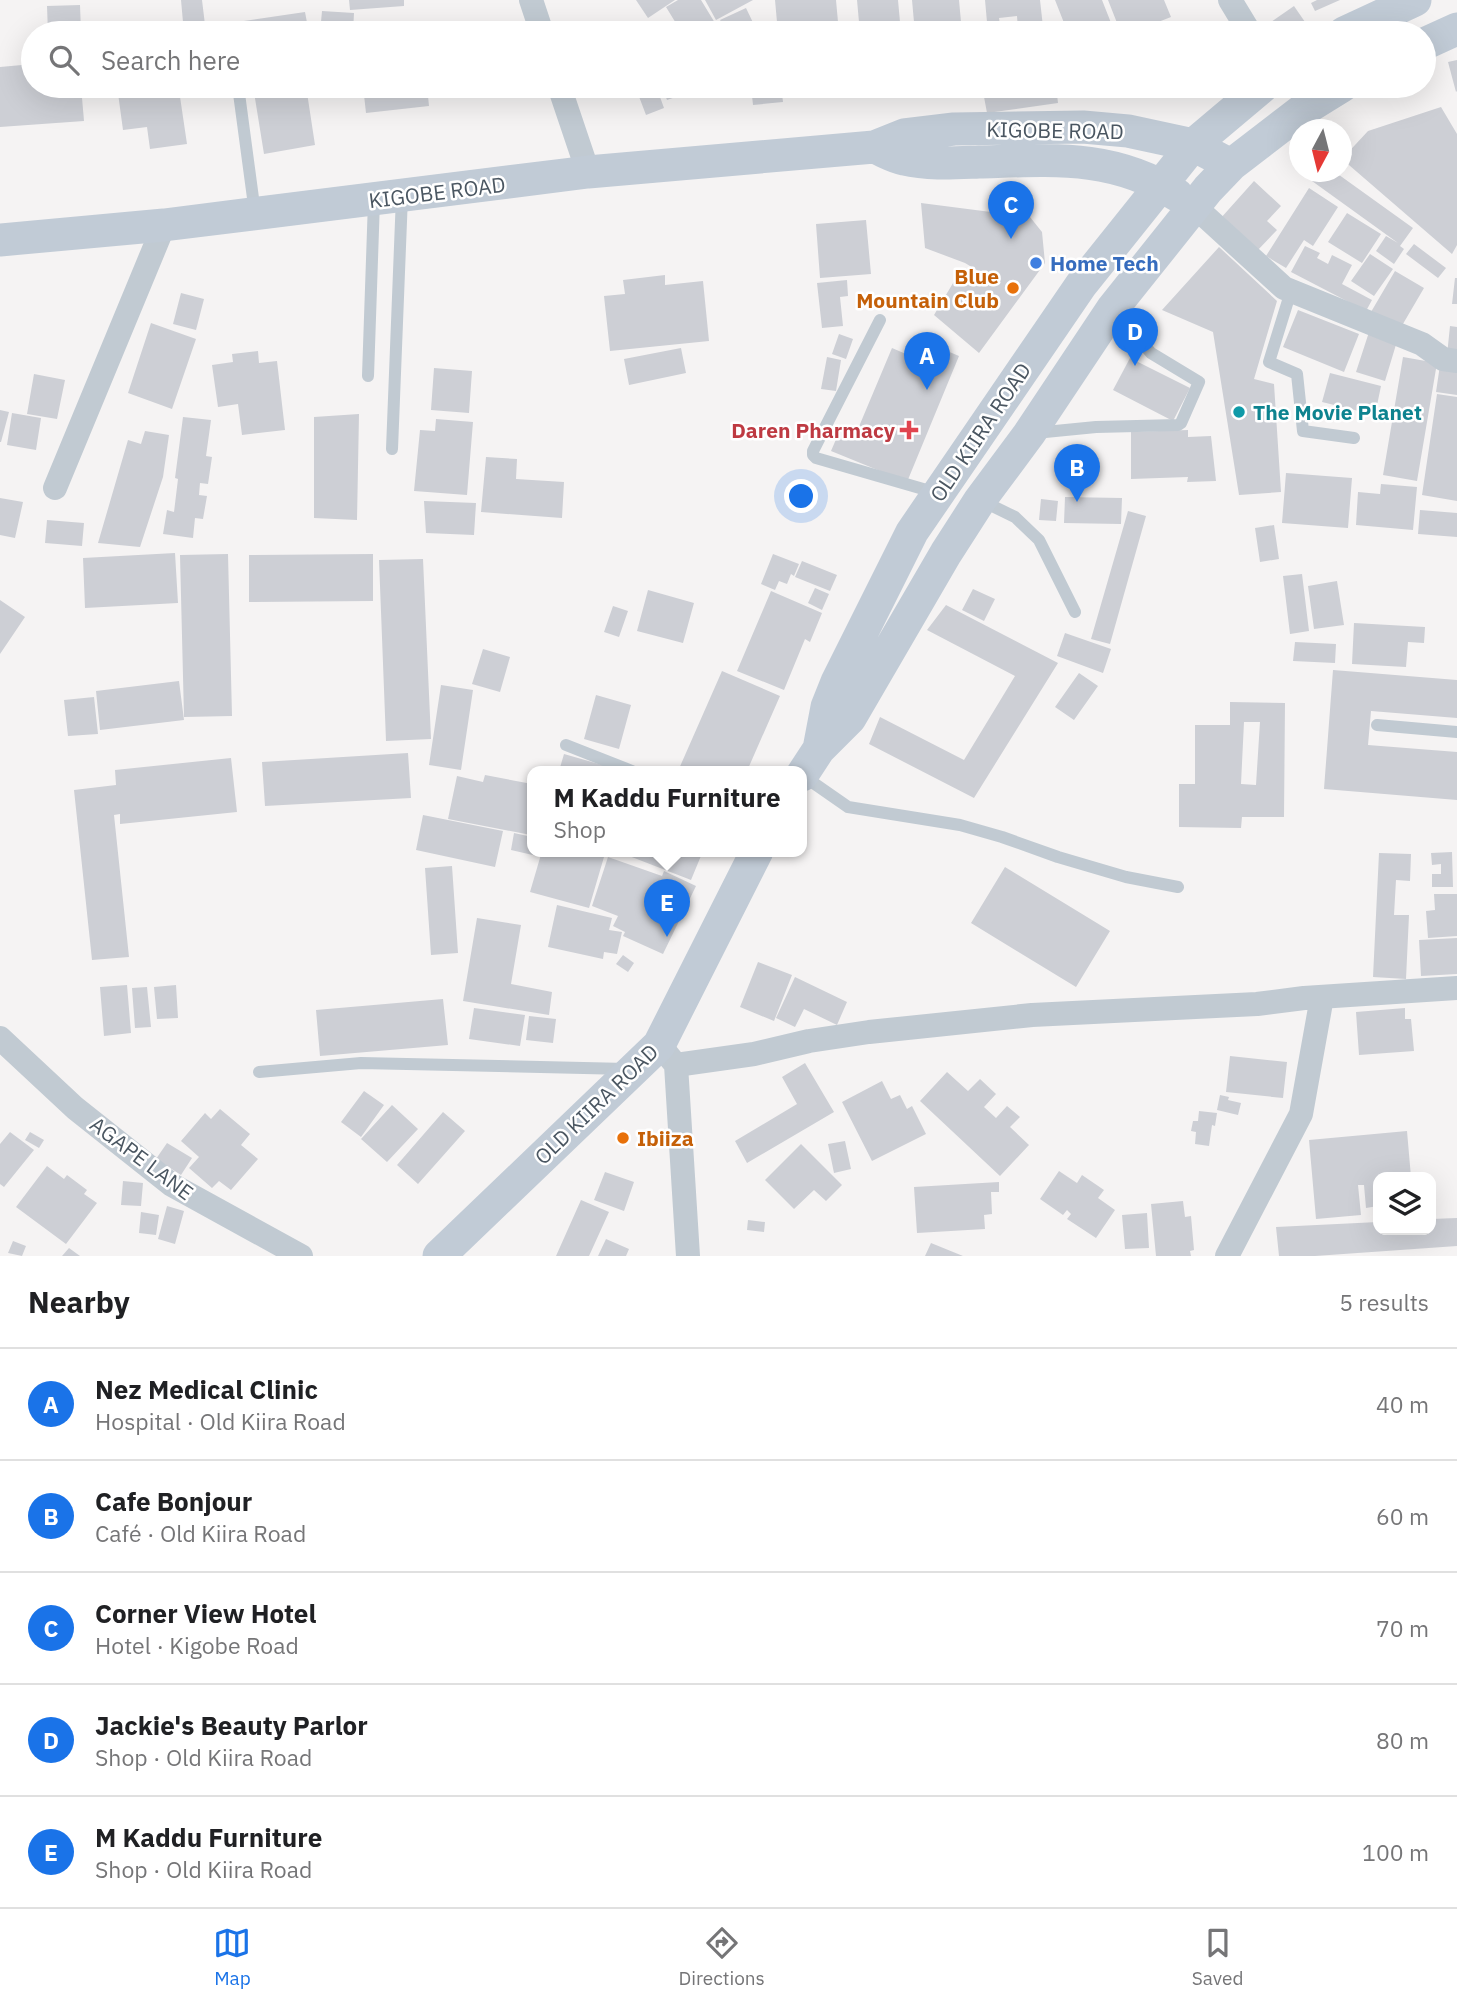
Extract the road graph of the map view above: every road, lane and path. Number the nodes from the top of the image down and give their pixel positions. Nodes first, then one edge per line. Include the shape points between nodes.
1 (531, 0) edge
2 (1230, 0) edge
3 (1415, 0) edge
4 (538, 21) edge
5 (1243, 21) edge
6 (1370, 21) edge
7 (1457, 29) edge
8 (1436, 39) edge
9 (240, 98) edge
10 (563, 98) edge
11 (1249, 98) edge
12 (1323, 98) edge
13 (1193, 145) junction
14 (874, 147) junction
15 (588, 173) junction
16 (1161, 185) junction
17 (1211, 187) junction
18 (388, 198) junction
19 (255, 213) junction
20 (164, 225) junction
21 (0, 240) edge
22 (1291, 291) junction
23 (1113, 308) junction
24 (880, 320) dead end
25 (1457, 361) edge
26 (368, 376) dead end
27 (1029, 434) junction
28 (1354, 438) dead end
29 (392, 449) dead end
30 (55, 488) dead end
31 (937, 493) junction
32 (980, 499) junction
33 (1075, 612) dead end
34 (1377, 725) dead end
35 (1457, 732) edge
36 (566, 745) dead end
37 (619, 766) edge
38 (807, 766) edge
39 (754, 857) edge
40 (1178, 887) dead end
41 (1457, 988) edge
42 (1322, 997) junction
43 (0, 1038) edge
44 (667, 1055) junction
45 (634, 1069) junction
46 (258, 1072) dead end
47 (300, 1256) edge
48 (439, 1256) edge
49 (688, 1256) edge
50 (1227, 1256) edge

1 - 4 street
2 - 5 street
3 - 6 main road
7 - 8 main road
9 - 19 lane
10 - 15 street
11 - 13 main road, OLD KIIRA ROAD
12 - 17 main road, OLD KIIRA ROAD
13 - 14 main road, KIGOBE ROAD via 1083,127 954,129 904,135
13 - 16 main road, OLD KIIRA ROAD
13 - 17 main road, KIGOBE ROAD
14 - 15 main road, KIGOBE ROAD
14 - 16 main road, KIGOBE ROAD via 903,159 931,163 1067,160 1108,165
15 - 18 main road, KIGOBE ROAD
16 - 17 main road, KIGOBE ROAD
16 - 31 main road, OLD KIIRA ROAD via 1081,285
17 - 22 street via 1284,288
17 - 23 main road, OLD KIIRA ROAD
18 - 19 main road, KIGOBE ROAD
18 - 26 lane
18 - 29 lane
19 - 20 main road, KIGOBE ROAD
20 - 21 main road, KIGOBE ROAD
20 - 30 street
22 - 25 street via 1422,344 1443,359
22 - 28 lane via 1269,362 1297,374 1303,431
23 - 27 main road, OLD KIIRA ROAD
23 - 27 lane via 1151,353 1199,382 1181,423
24 - 31 lane via 813,455
27 - 32 main road, OLD KIIRA ROAD
31 - 38 main road, OLD KIIRA ROAD via 912,532 836,682
32 - 33 lane via 1015,517 1039,540
32 - 38 main road, OLD KIIRA ROAD via 850,718
34 - 35 lane
36 - 37 lane
38 - 40 lane via 848,807 960,825 1069,861
39 - 44 main road, OLD KIIRA ROAD
41 - 42 street
42 - 44 street via 1031,1015 809,1041 754,1054
42 - 50 street via 1301,1114
43 - 47 street, AGAPE LANE via 75,1108 172,1185
44 - 45 main road, OLD KIIRA ROAD
44 - 49 street
45 - 46 lane via 360,1063
45 - 48 main road, OLD KIIRA ROAD

